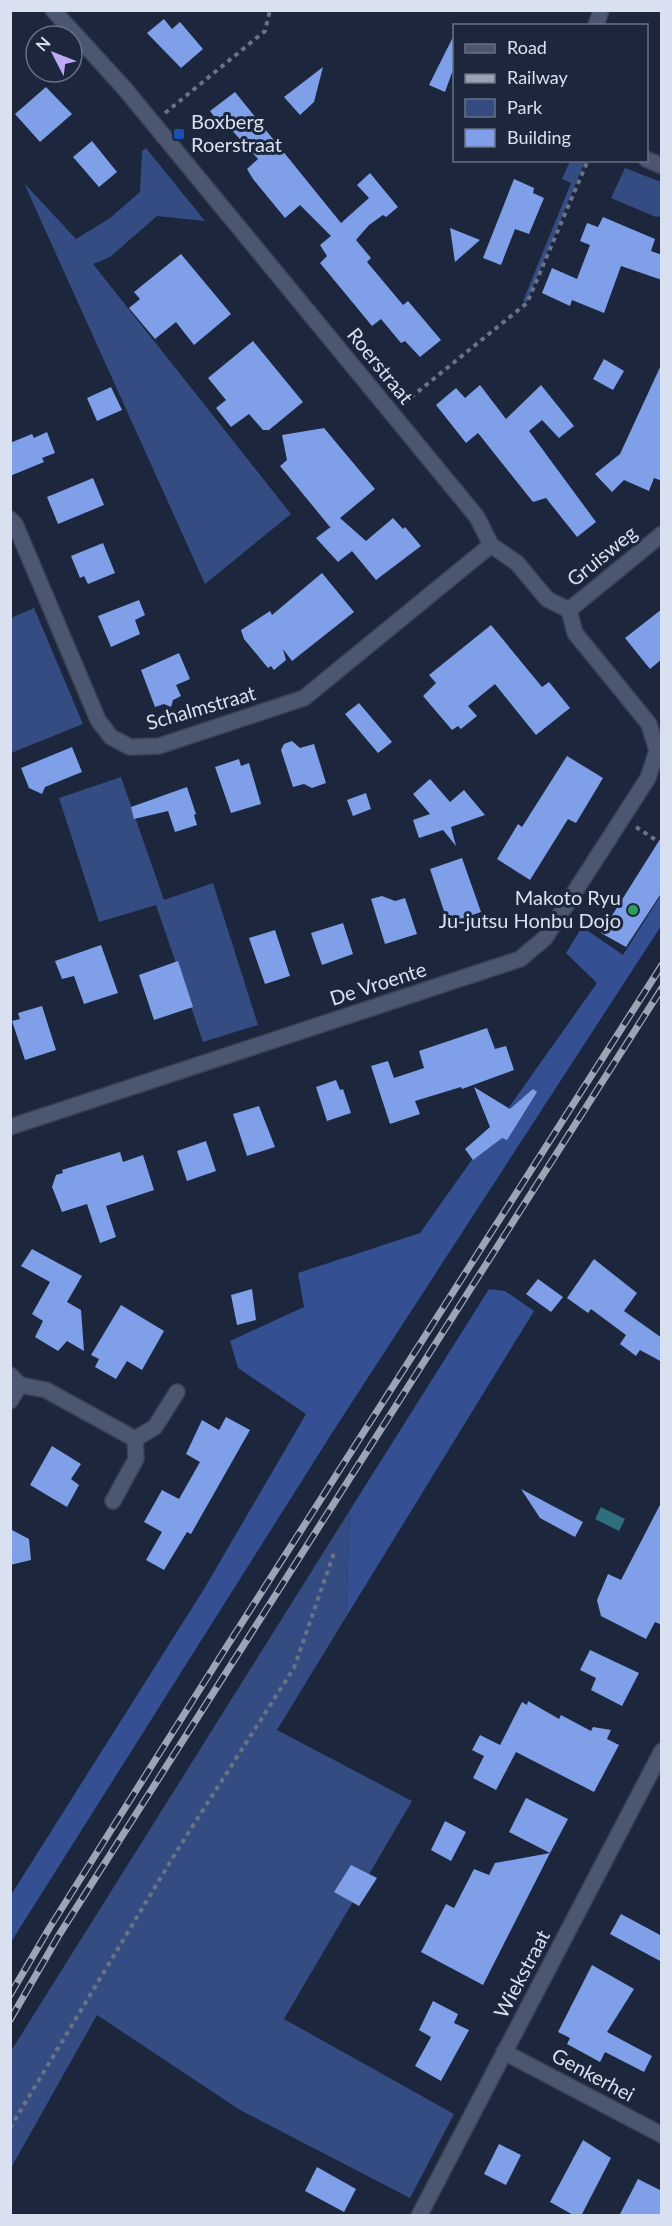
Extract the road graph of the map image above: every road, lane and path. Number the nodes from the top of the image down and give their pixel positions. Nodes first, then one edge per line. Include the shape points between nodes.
1 (52, 10) edge
2 (270, 10) edge
3 (162, 115) dead end
4 (587, 162) edge
5 (401, 406) dead end
6 (10, 519) edge
7 (662, 534) edge
8 (490, 545) junction
9 (569, 610) junction
10 (641, 830) dead end
11 (656, 840) dead end
12 (10, 1127) edge
13 (15, 1380) edge
14 (177, 1392) dead end
15 (10, 1401) edge
16 (135, 1439) junction
17 (113, 1501) dead end
18 (335, 1550) dead end
19 (662, 1752) edge
20 (504, 2052) junction
21 (10, 2127) edge
22 (662, 2135) edge
23 (419, 2216) edge

1 - 8 street, Roerstraat via 125,89 477,517
2 - 3 path via 265,31
4 - 5 path via 527,303
6 - 8 street, Schalmstraat via 98,720 111,737 130,747 159,746 304,698
7 - 9 street, Gruisweg
8 - 9 street via 517,563 547,599
9 - 12 street, De Vroente via 575,633 649,724 657,751 648,778 545,938 520,959
10 - 11 path
13 - 15 street
13 - 16 street via 46,1390
14 - 16 street via 155,1427
16 - 17 street via 136,1459
18 - 21 path via 294,1668 178,1848
19 - 20 street, Wiekstraat
20 - 22 street, Genkerhei
20 - 23 street, Wiekstraat

